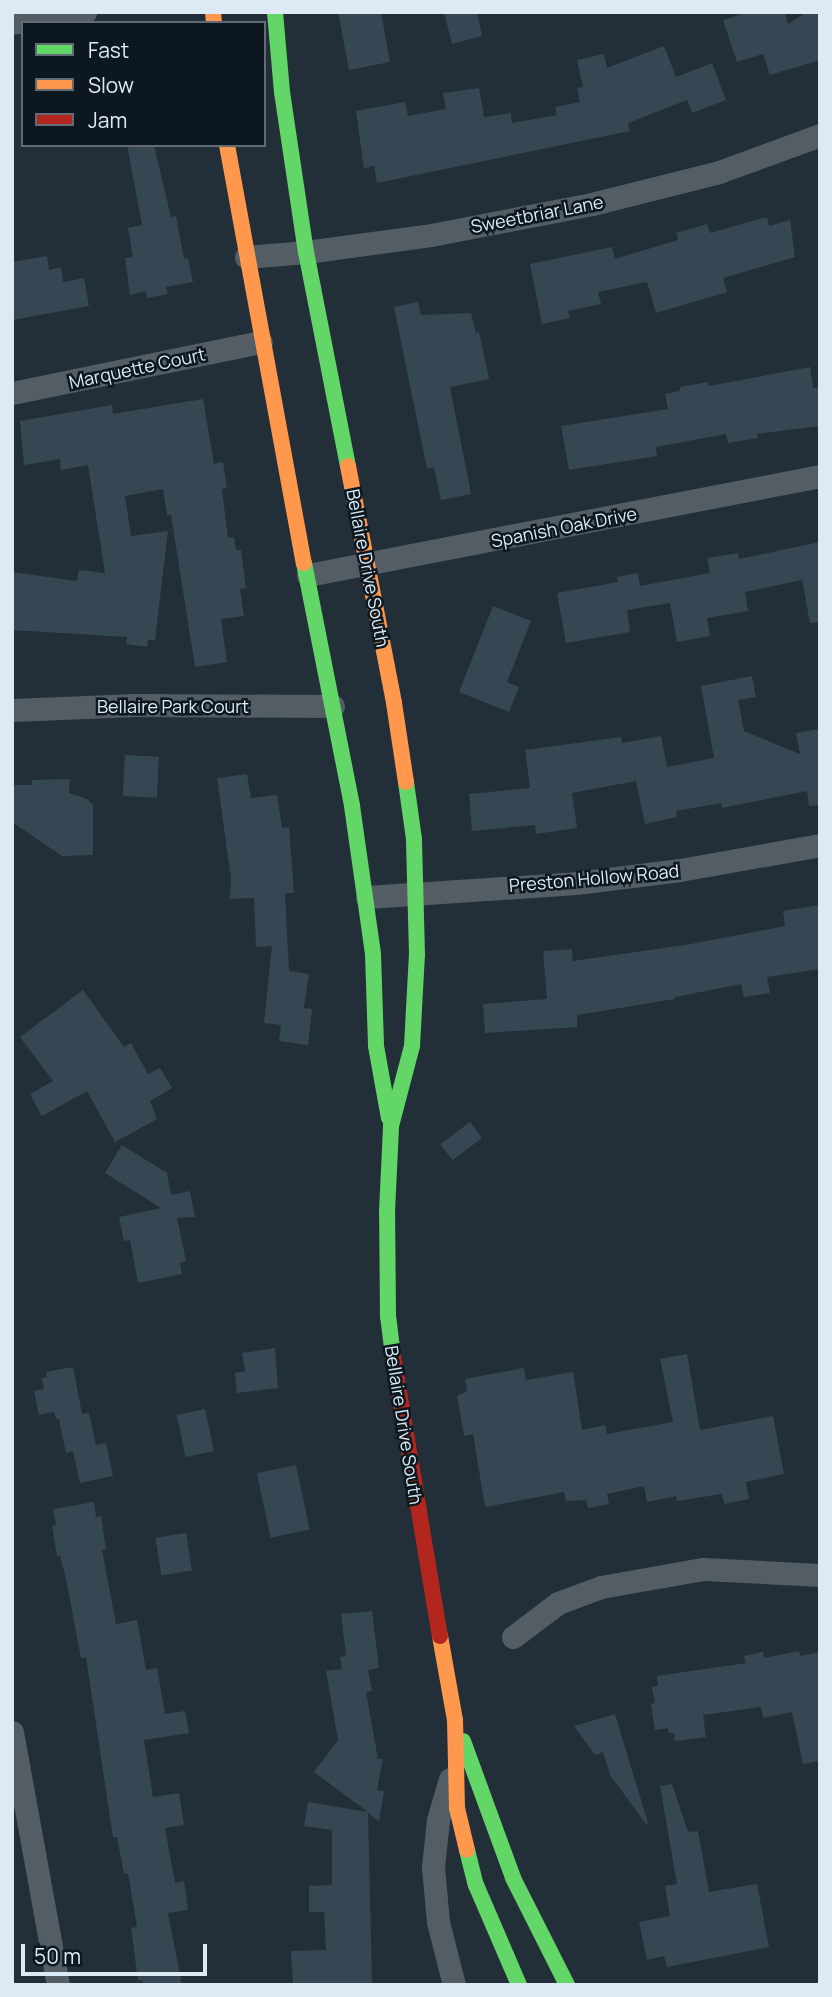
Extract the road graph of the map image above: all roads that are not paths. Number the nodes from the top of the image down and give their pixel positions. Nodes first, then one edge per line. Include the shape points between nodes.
1 (85, 12) edge
2 (275, 12) edge
3 (25, 21) edge
4 (820, 135) edge
5 (227, 147) edge
6 (306, 253) junction
7 (246, 257) junction
8 (261, 342) junction
9 (12, 393) edge
10 (820, 477) edge
11 (368, 564) junction
12 (308, 575) junction
13 (333, 706) junction
14 (12, 710) edge
15 (820, 845) edge
16 (417, 892) junction
17 (367, 897) junction
18 (391, 1126) junction
19 (820, 1574) edge
20 (513, 1637) dead end
21 (455, 1720) junction
22 (12, 1732) edge
23 (456, 1758) junction
24 (58, 1985) edge
25 (454, 1985) edge
26 (519, 1985) edge
27 (567, 1985) edge

1 - 3 street
2 - 6 main road, Bellaire Drive South
4 - 6 street, Sweetbriar Lane via 719,172 593,204
5 - 7 main road, Bellaire Drive South
6 - 7 street, Sweetbriar Lane
6 - 11 main road, Bellaire Drive South
7 - 8 main road, Bellaire Drive South
8 - 9 street, Marquette Court
8 - 12 main road, Bellaire Drive South
10 - 11 street, Spanish Oak Drive
11 - 12 street, Spanish Oak Drive
11 - 16 main road, Bellaire Drive South via 407,775
12 - 13 main road, Bellaire Drive South
13 - 14 street, Bellaire Park Court
13 - 17 main road, Bellaire Drive South
15 - 16 street, Preston Hollow Road via 576,883
16 - 17 street, Preston Hollow Road
16 - 18 main road, Bellaire Drive South via 412,1046
17 - 18 main road, Bellaire Drive South via 376,1046
18 - 21 main road, Bellaire Drive South via 388,1317 398,1401
19 - 20 street via 703,1569 601,1587 558,1603
21 - 23 main road, Bellaire Drive South
21 - 27 main road, Bellaire Drive South via 513,1878
22 - 24 street
23 - 25 street, Bellaire Drive South via 438,1820 433,1867 438,1923
23 - 26 main road, Bellaire Drive South via 457,1808 466,1851

